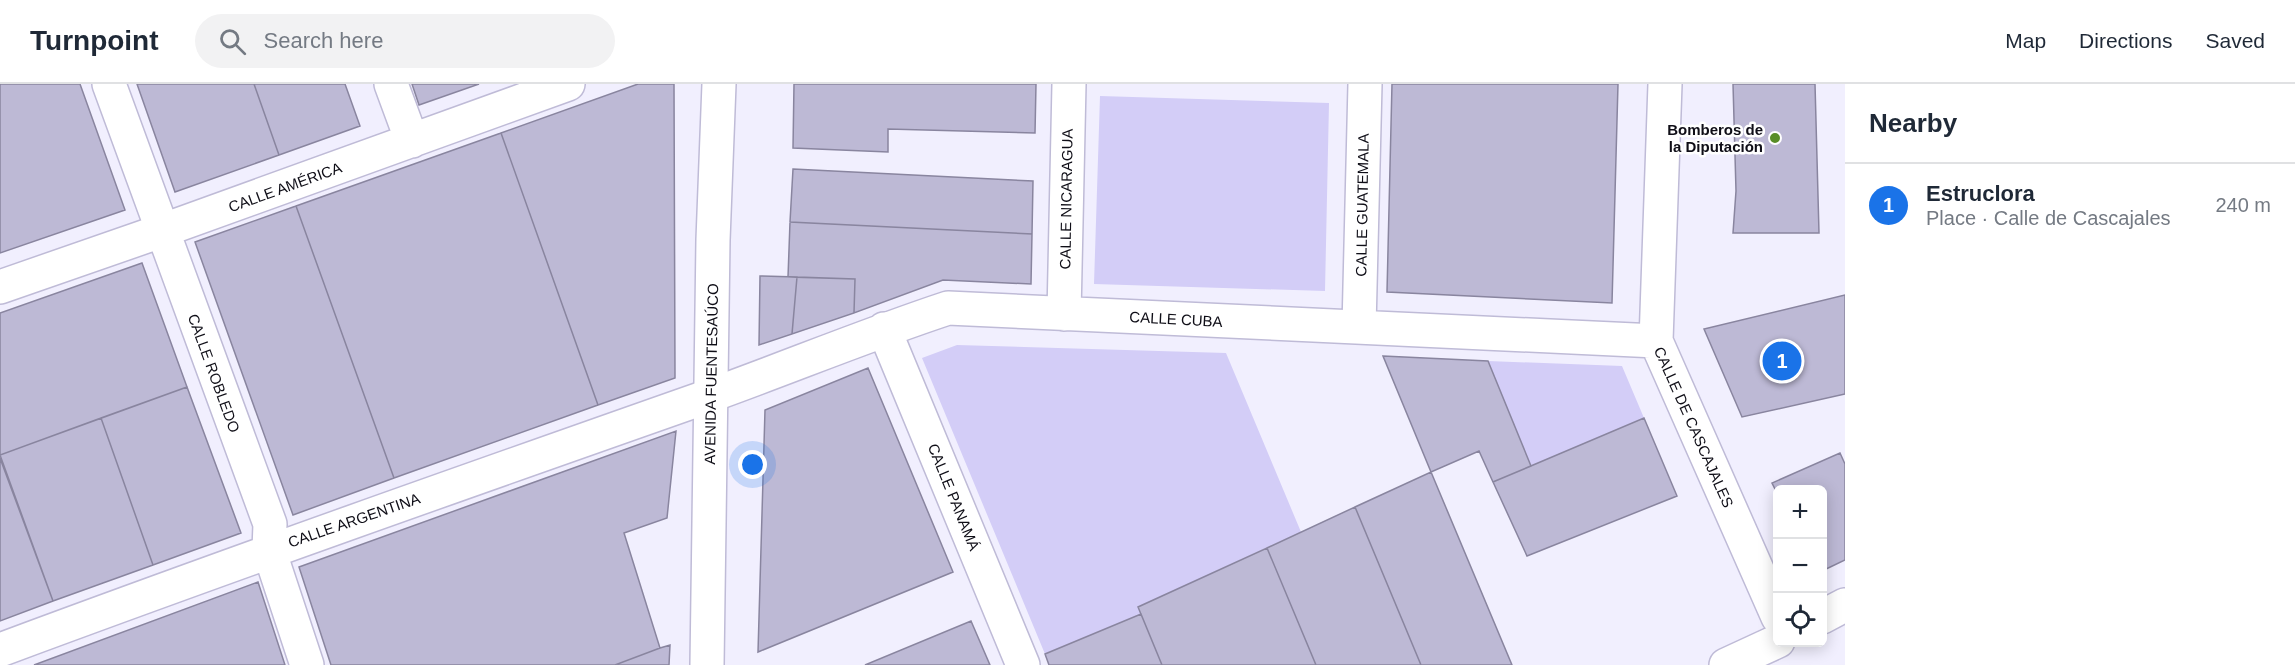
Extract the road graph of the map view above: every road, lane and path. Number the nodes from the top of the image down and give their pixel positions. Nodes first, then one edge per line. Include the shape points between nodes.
1 (109, 84) edge
2 (391, 84) edge
3 (568, 84) edge
4 (719, 84) edge
5 (1069, 84) edge
6 (1365, 84) edge
7 (1665, 84) edge
8 (412, 141) junction
9 (161, 231) junction
10 (0, 287) edge
11 (1064, 314) junction
12 (1359, 327) junction
13 (884, 329) junction
14 (1656, 341) junction
15 (710, 395) junction
16 (269, 550) junction
17 (1845, 605) edge
18 (1773, 606) edge
19 (1827, 614) edge
20 (0, 650) edge
21 (1764, 652) edge
22 (307, 665) edge
23 (707, 665) edge
24 (1023, 665) edge
25 (1726, 665) edge

1 - 9 street, CALLE ROBLEDO
2 - 8 street
3 - 8 street, CALLE AMÉRICA
4 - 15 street, AVENIDA FUENTESAÚCO
5 - 11 street, CALLE NICARAGUA
6 - 12 street, CALLE GUATEMALA
7 - 14 street, CALLE DE CASCAJALES
8 - 9 street, CALLE AMÉRICA
9 - 10 street, CALLE AMÉRICA
9 - 16 street, CALLE ROBLEDO via 270,524
11 - 12 street, CALLE CUBA
11 - 13 street, CALLE CUBA via 948,308
12 - 14 street, CALLE CUBA
13 - 15 street, CALLE CUBA
13 - 24 street, CALLE PANAMÁ
14 - 18 street, CALLE DE CASCAJALES
15 - 16 street, CALLE ARGENTINA
15 - 23 street, AVENIDA FUENTESAÚCO
16 - 20 street, CALLE ARGENTINA
16 - 22 street, CALLE ROBLEDO
17 - 19 street
21 - 25 street

